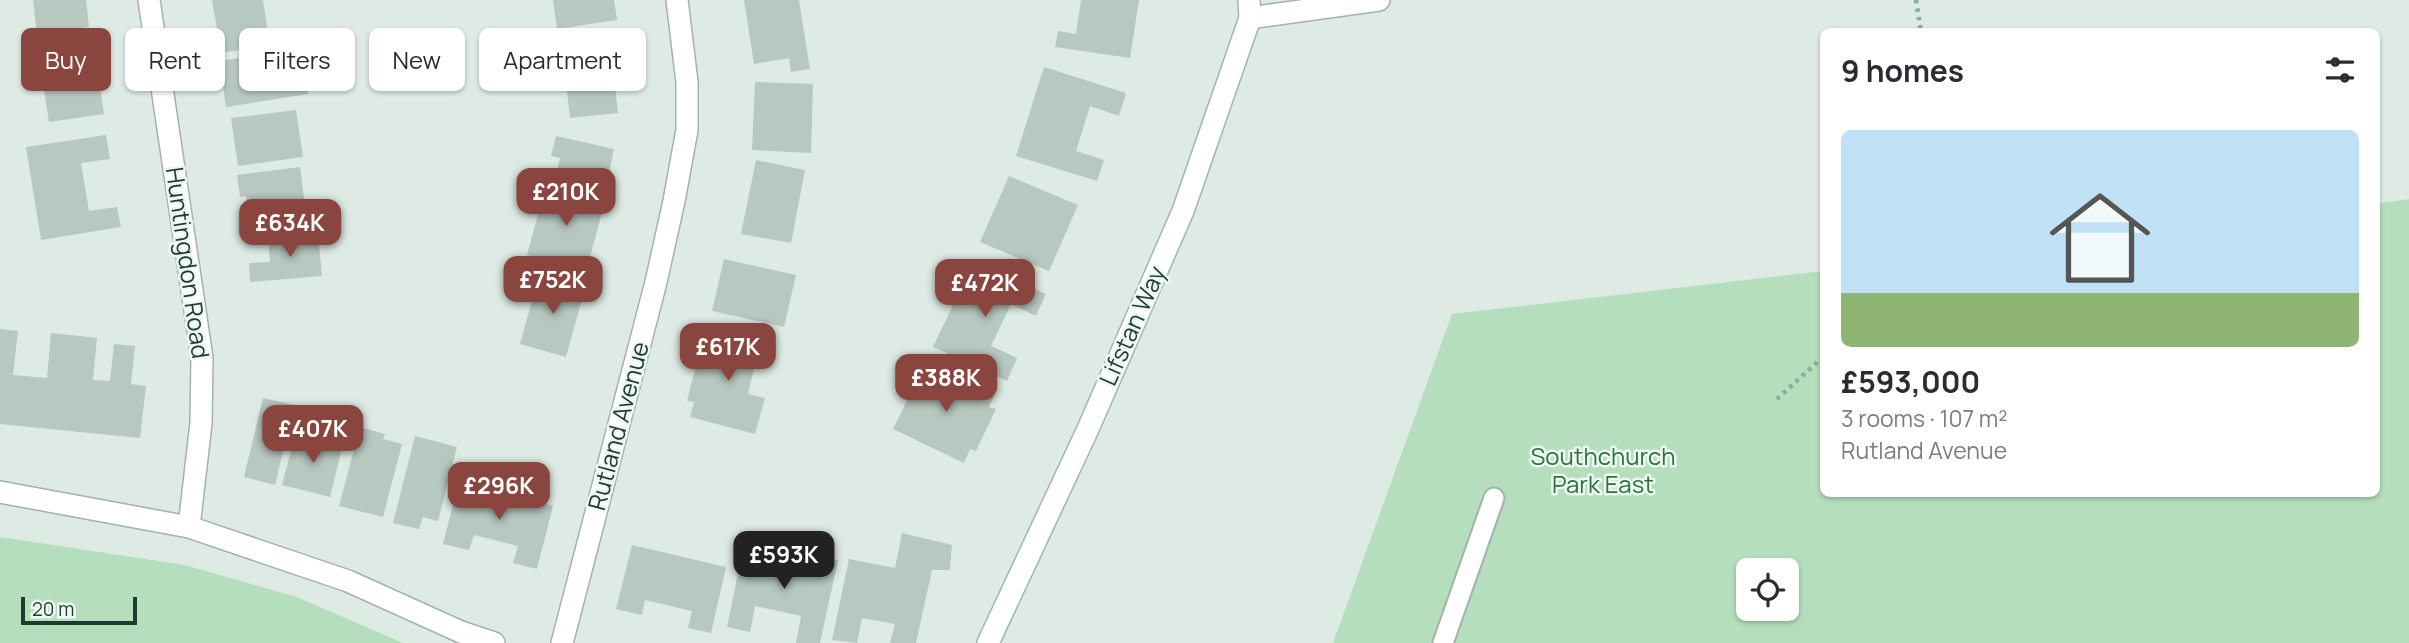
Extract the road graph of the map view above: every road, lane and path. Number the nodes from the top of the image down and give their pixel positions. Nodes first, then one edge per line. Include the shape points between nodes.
1 (149, 0) edge
2 (677, 0) edge
3 (1379, 0) edge
4 (1916, 0) edge
5 (1250, 9) edge
6 (1920, 28) edge
7 (1820, 360) edge
8 (1777, 399) dead end
9 (0, 492) edge
10 (1494, 498) dead end
11 (189, 527) junction
12 (494, 643) edge
13 (562, 643) edge
14 (988, 643) edge
15 (1443, 643) edge

1 - 11 street, Huntingdon Road via 202,358 201,423
2 - 13 street, Rutland Avenue via 687,82 687,130 656,282
3 - 5 street
4 - 6 path
5 - 14 street, Lifstan Way via 1184,211
7 - 8 path
9 - 11 street
10 - 15 lane
11 - 12 street via 348,581

